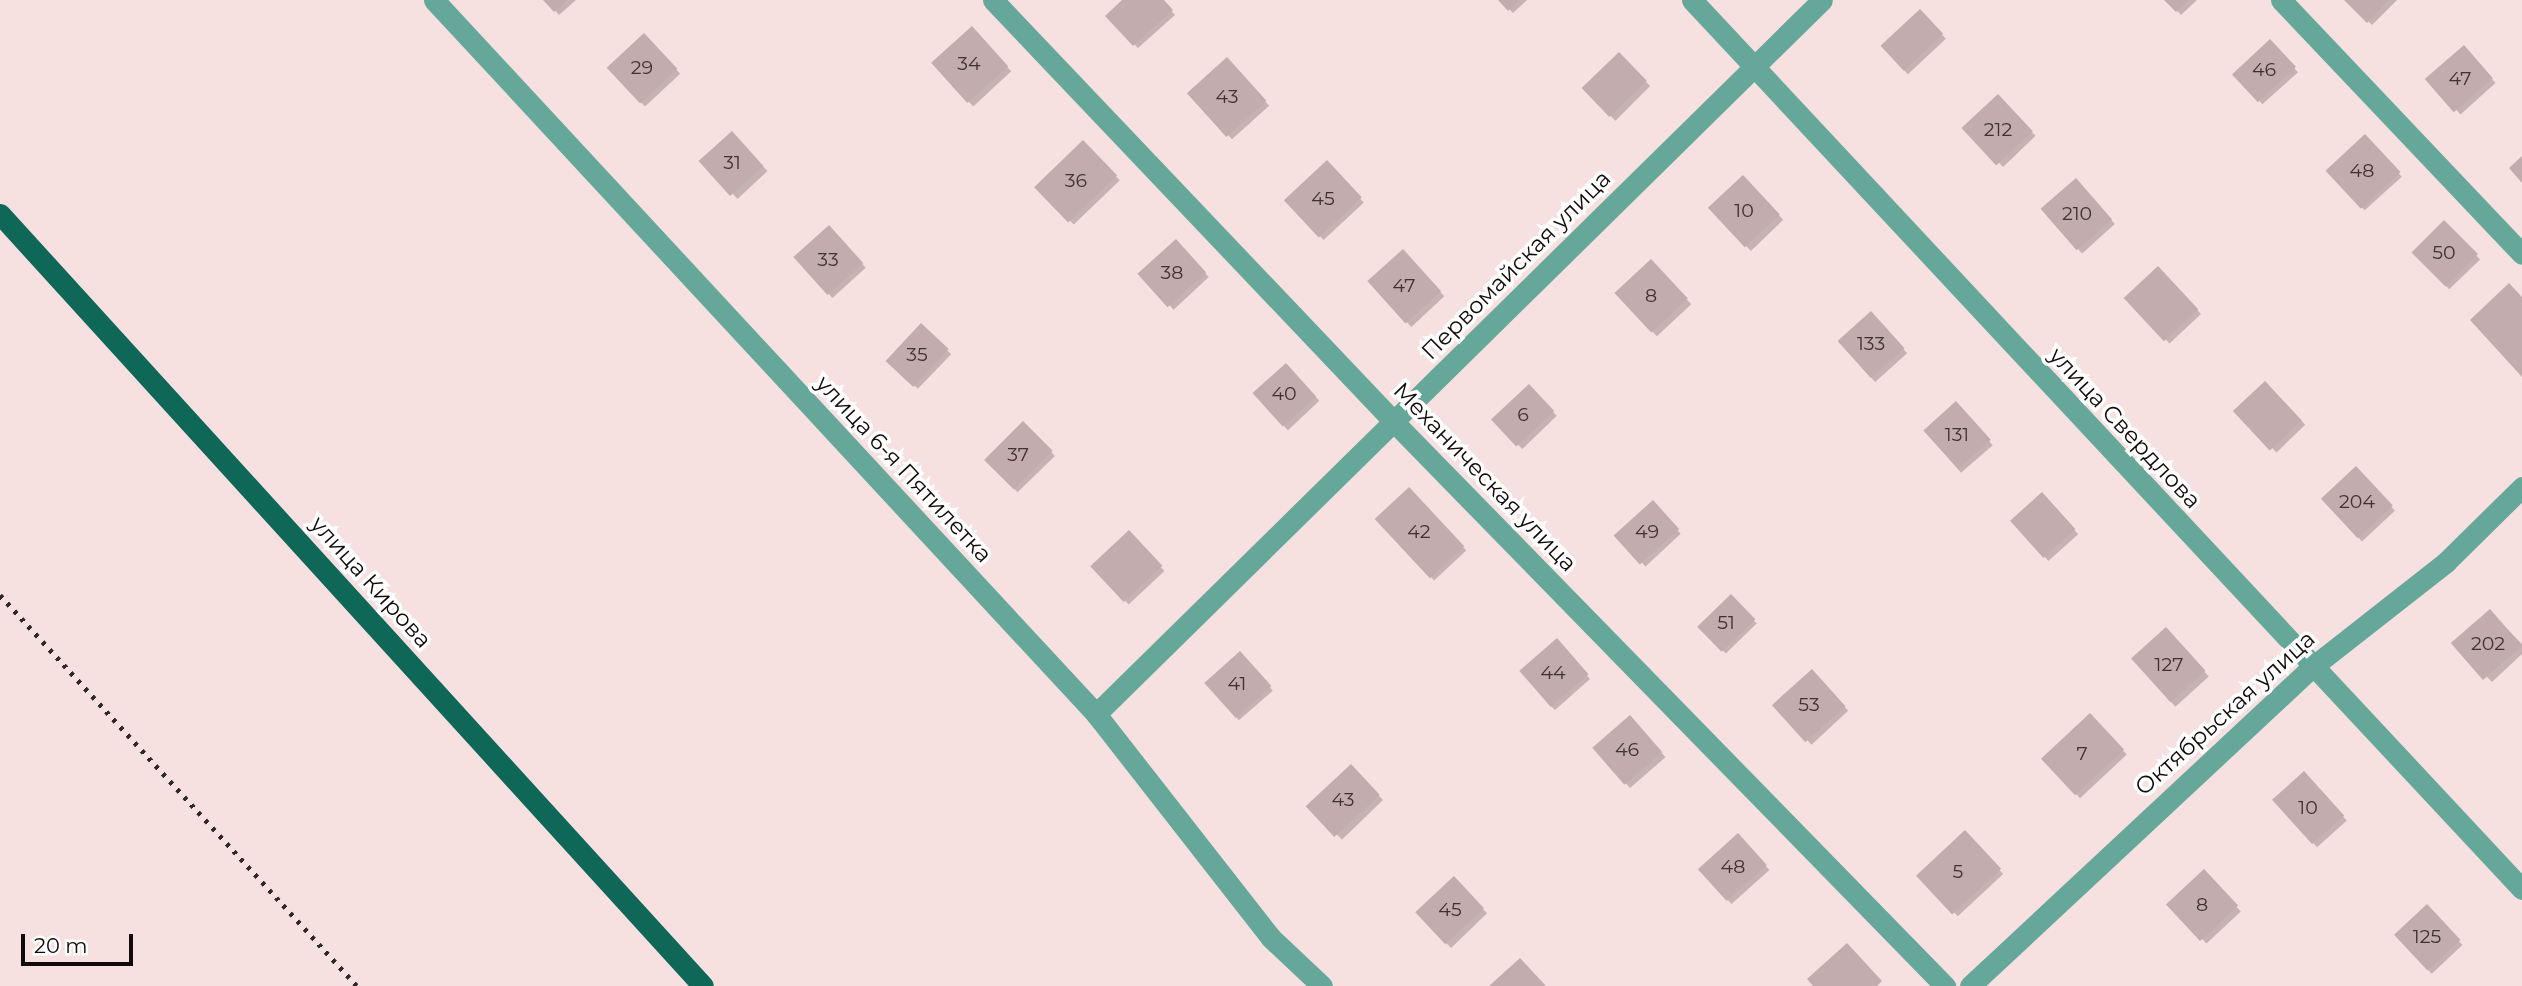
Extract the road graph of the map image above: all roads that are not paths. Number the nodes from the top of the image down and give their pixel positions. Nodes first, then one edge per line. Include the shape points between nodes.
1 (434, 0) edge
2 (993, 0) edge
3 (1692, 0) edge
4 (1822, 0) edge
5 (2281, 0) edge
6 (1754, 64) junction
7 (0, 214) edge
8 (2522, 254) edge
9 (1396, 424) junction
10 (2522, 487) edge
11 (2311, 668) junction
12 (1096, 714) junction
13 (2522, 889) edge
14 (702, 986) edge
15 (1322, 986) edge
16 (1945, 986) edge
17 (1970, 986) edge

1 - 12 street, улица 6-я Пятилетка
2 - 9 street, Механическая улица
3 - 6 street, улица Свердлова
4 - 6 street, Первомайская улица
5 - 8 street
6 - 9 street, Первомайская улица
6 - 11 street, улица Свердлова
7 - 14 main road, улица Кирова
9 - 12 street, Первомайская улица
9 - 16 street, Механическая улица
10 - 11 street, Октябрьская улица via 2446,562
11 - 13 street, улица Свердлова
11 - 17 street, Октябрьская улица
12 - 15 street, улица 6-я Пятилетка via 1271,938

